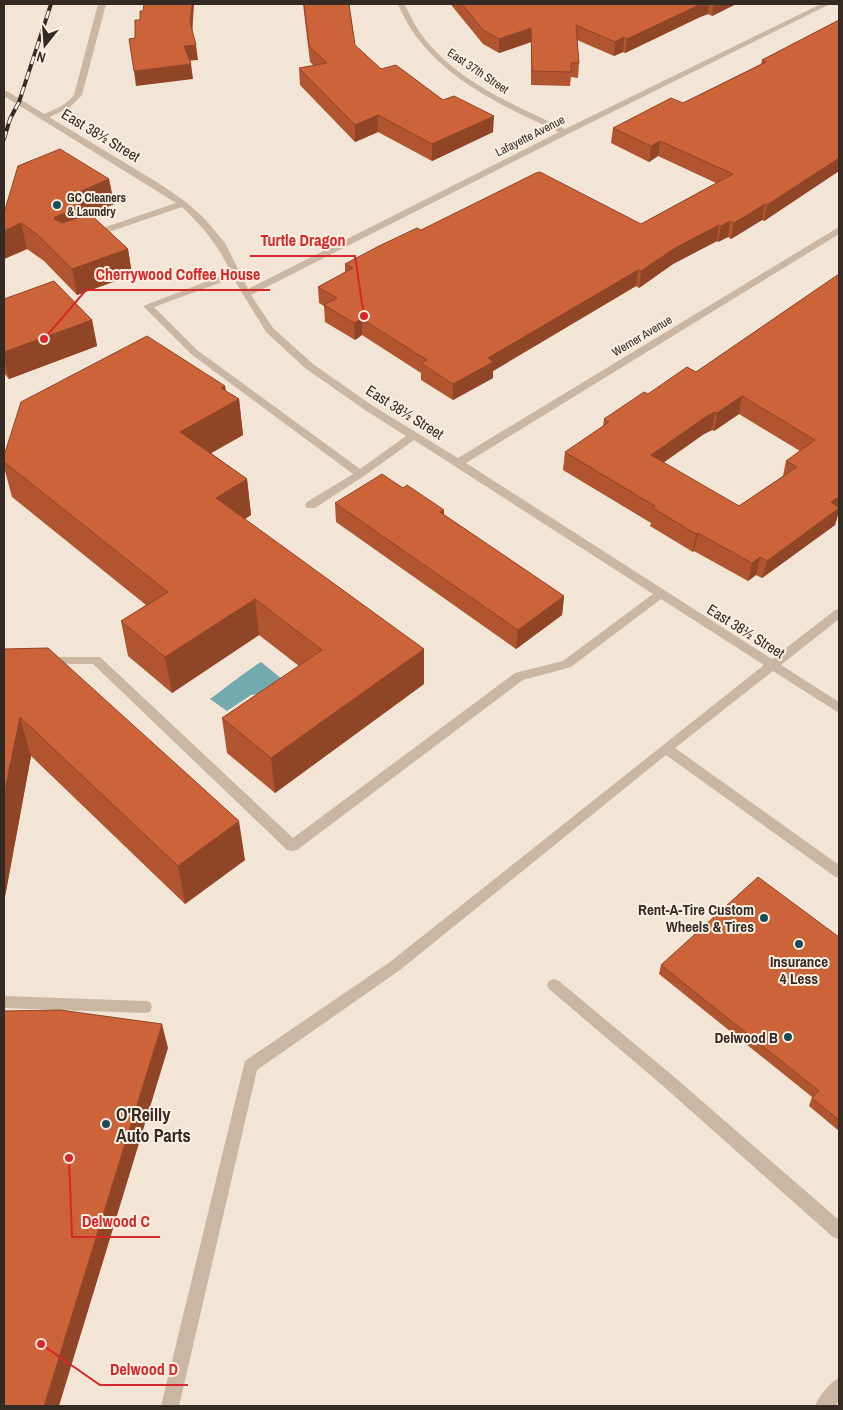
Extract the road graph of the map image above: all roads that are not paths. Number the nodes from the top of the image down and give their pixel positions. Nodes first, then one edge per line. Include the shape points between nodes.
1 (102, 4) edge
2 (401, 4) edge
3 (826, 4) edge
4 (4, 93) edge
5 (42, 117) junction
6 (565, 132) junction
7 (183, 204) junction
8 (839, 230) edge
9 (84, 238) edge
10 (235, 274) junction
11 (246, 294) junction
12 (414, 435) junction
13 (458, 463) junction
14 (360, 474) junction
15 (311, 505) dead end
16 (660, 594) junction
17 (839, 613) edge
18 (31, 661) edge
19 (774, 666) junction
20 (839, 708) edge
21 (666, 748) junction
22 (839, 872) edge
23 (554, 985) dead end
24 (4, 1002) edge
25 (145, 1007) dead end
26 (839, 1232) edge
27 (839, 1387) edge
28 (170, 1406) edge
29 (824, 1406) edge

1 - 5 street via 78,95 64,108
2 - 6 street, East 37th Street via 418,36 453,70 505,103
3 - 6 street, Lafayette Avenue
4 - 5 street, East 38½ Street
5 - 7 street, East 38½ Street
6 - 11 street, Lafayette Avenue
7 - 9 street
7 - 10 street, East 38½ Street via 222,245
8 - 13 street, Werner Avenue
10 - 11 street, East 38½ Street
10 - 14 street via 148,306 194,352
11 - 12 street, East 38½ Street via 269,330 309,366
12 - 13 street, East 38½ Street
12 - 14 street
13 - 16 street, East 38½ Street
14 - 15 street
16 - 18 street via 567,664 519,676 292,846 96,660
16 - 19 street, East 38½ Street
17 - 19 street
19 - 20 street, East 38½ Street
19 - 21 street
21 - 22 street
21 - 28 street via 395,966 250,1066
23 - 26 street
24 - 25 street
27 - 29 street

